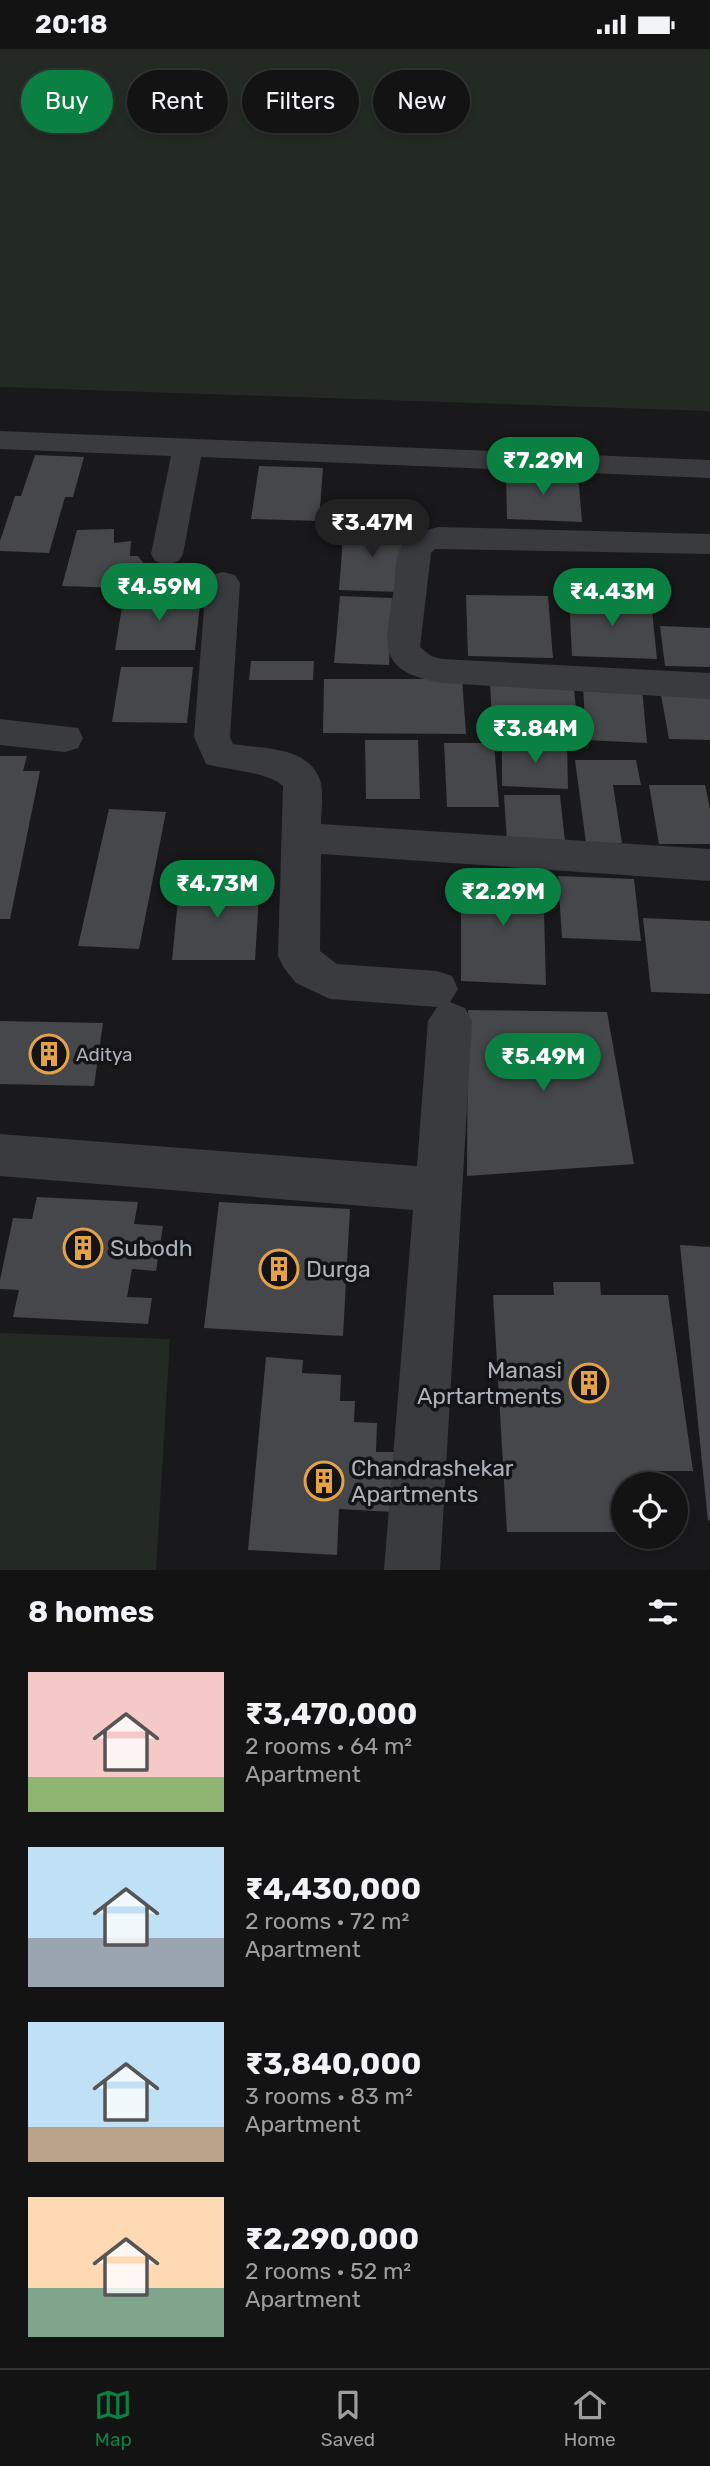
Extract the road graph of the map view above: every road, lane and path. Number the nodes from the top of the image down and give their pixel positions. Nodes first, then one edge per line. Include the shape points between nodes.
1 (6, 440) edge
2 (188, 448) junction
3 (710, 469) edge
4 (0, 470) edge
5 (710, 544) edge
6 (167, 554) dead end
7 (223, 583) dead end
8 (710, 686) edge
9 (0, 732) edge
10 (65, 738) dead end
11 (302, 838) junction
12 (710, 865) edge
13 (0, 1155) edge
14 (439, 1190) junction
15 (412, 1570) edge

1 - 2 street
1 - 4 street
2 - 3 street
2 - 6 street
5 - 8 street via 439,537 415,550 403,646 408,657 424,668 442,671
7 - 11 street via 212,737 219,754 290,767 302,782
9 - 10 street
11 - 12 street
11 - 14 street via 299,956 330,981 443,1005
13 - 14 street
14 - 15 street

